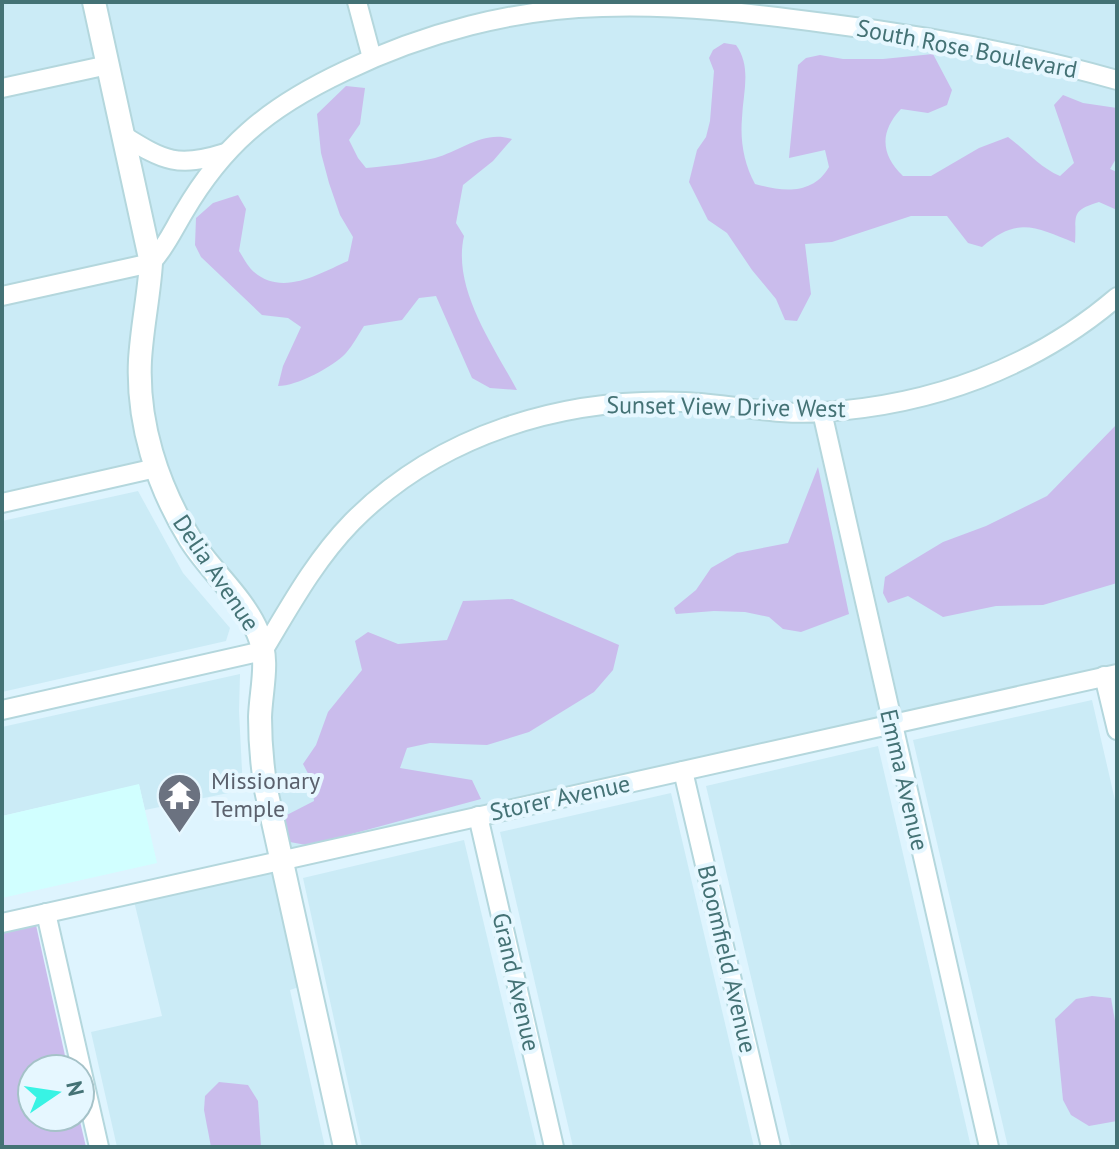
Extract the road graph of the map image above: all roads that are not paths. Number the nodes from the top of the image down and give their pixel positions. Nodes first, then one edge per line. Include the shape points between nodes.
1 (94, 2) edge
2 (357, 2) edge
3 (372, 58) junction
4 (108, 65) junction
5 (1117, 80) edge
6 (2, 88) edge
7 (124, 136) junction
8 (228, 152) junction
9 (151, 263) junction
10 (2, 296) edge
11 (1117, 297) edge
12 (822, 412) junction
13 (156, 468) junction
14 (2, 503) edge
15 (263, 651) junction
16 (1111, 675) edge
17 (2, 710) edge
18 (891, 725) junction
19 (1117, 730) edge
20 (683, 771) junction
21 (478, 816) junction
22 (281, 861) junction
23 (46, 913) junction
24 (2, 923) edge
25 (99, 1147) edge
26 (345, 1147) edge
27 (554, 1147) edge
28 (771, 1147) edge
29 (989, 1147) edge

1 - 4 street, Delia Avenue
2 - 3 street
3 - 5 street, South Rose Boulevard via 442,34 528,15 602,7 667,8 887,31
3 - 8 street, South Rose Boulevard via 271,114
4 - 6 street
4 - 7 street, Delia Avenue
7 - 8 street via 169,161 198,161
7 - 9 street, Delia Avenue
8 - 9 street, South Rose Boulevard
9 - 10 street
9 - 13 street, Delia Avenue via 140,384
11 - 12 street, Sunset View Drive West via 1051,344 990,376 903,402
12 - 15 street, Sunset View Drive West via 609,402 482,436 404,479 352,522 315,565
12 - 18 street, Emma Avenue
13 - 14 street
13 - 15 street, Delia Avenue via 179,521 243,608
15 - 17 street
15 - 22 street, Delia Avenue via 261,754
16 - 18 street, Storer Avenue
16 - 19 street
18 - 20 street, Storer Avenue
18 - 29 street, Emma Avenue
20 - 21 street, Storer Avenue
20 - 28 street, Bloomfield Avenue
21 - 22 street, Storer Avenue
21 - 27 street, Grand Avenue
22 - 23 street, Storer Avenue
22 - 26 street, Delia Avenue
23 - 24 street, Storer Avenue
23 - 25 street

